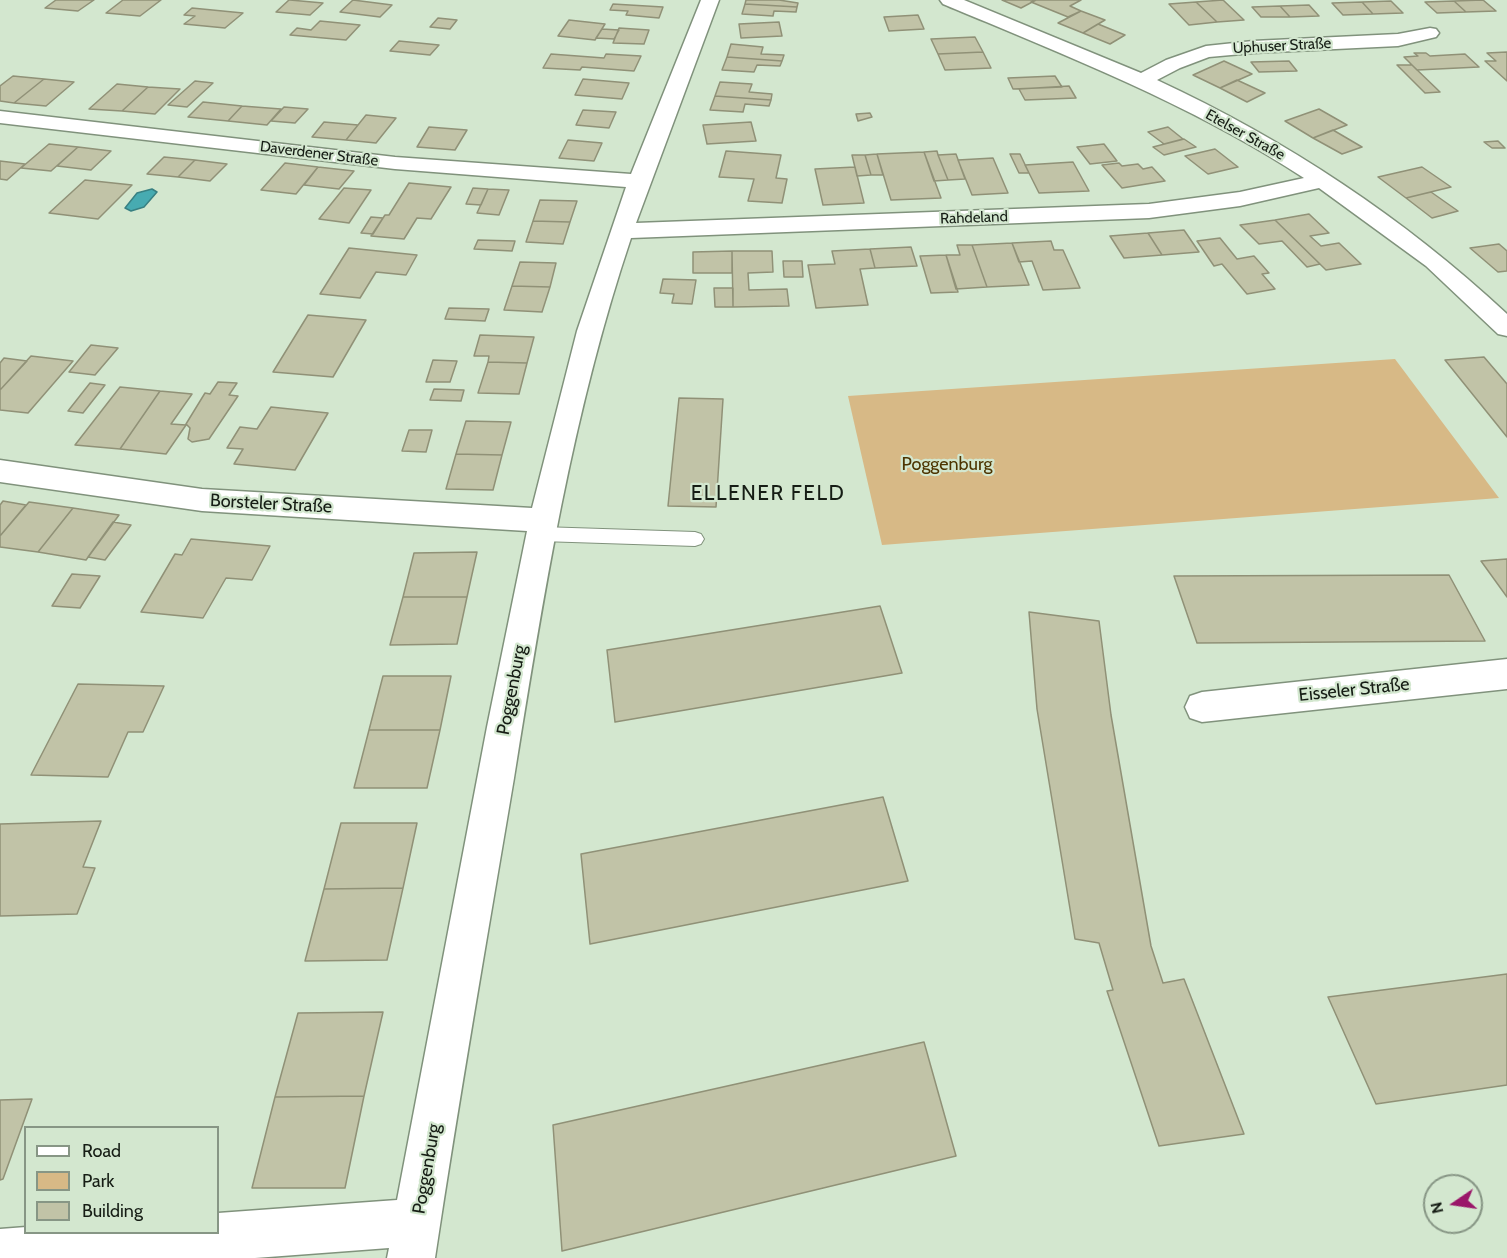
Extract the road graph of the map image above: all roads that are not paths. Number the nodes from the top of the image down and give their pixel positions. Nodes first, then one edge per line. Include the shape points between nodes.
1 (710, 0) edge
2 (949, 0) edge
3 (1430, 33) dead end
4 (1141, 81) junction
5 (0, 117) edge
6 (1324, 180) junction
7 (638, 181) junction
8 (621, 231) junction
9 (1507, 328) edge
10 (0, 471) edge
11 (543, 527) junction
12 (695, 539) dead end
13 (1507, 674) edge
14 (1202, 707) dead end
15 (414, 1240) edge
16 (0, 1253) edge

1 - 7 street, Poggenburg
2 - 4 street, Etelser Straße
3 - 4 street, Uphuser Straße via 1398,40 1206,52
4 - 6 street, Etelser Straße via 1252,137
5 - 7 street, Daverdener Straße via 395,163
6 - 8 street, Rahdeland via 1240,199 1149,211
6 - 9 street, Etelser Straße via 1436,262
7 - 8 street, Poggenburg
8 - 11 street, Poggenburg via 591,330
10 - 11 street, Borsteler Straße via 202,500
11 - 12 lane
11 - 15 street, Poggenburg
13 - 14 street, Eisseler Straße
15 - 16 street

